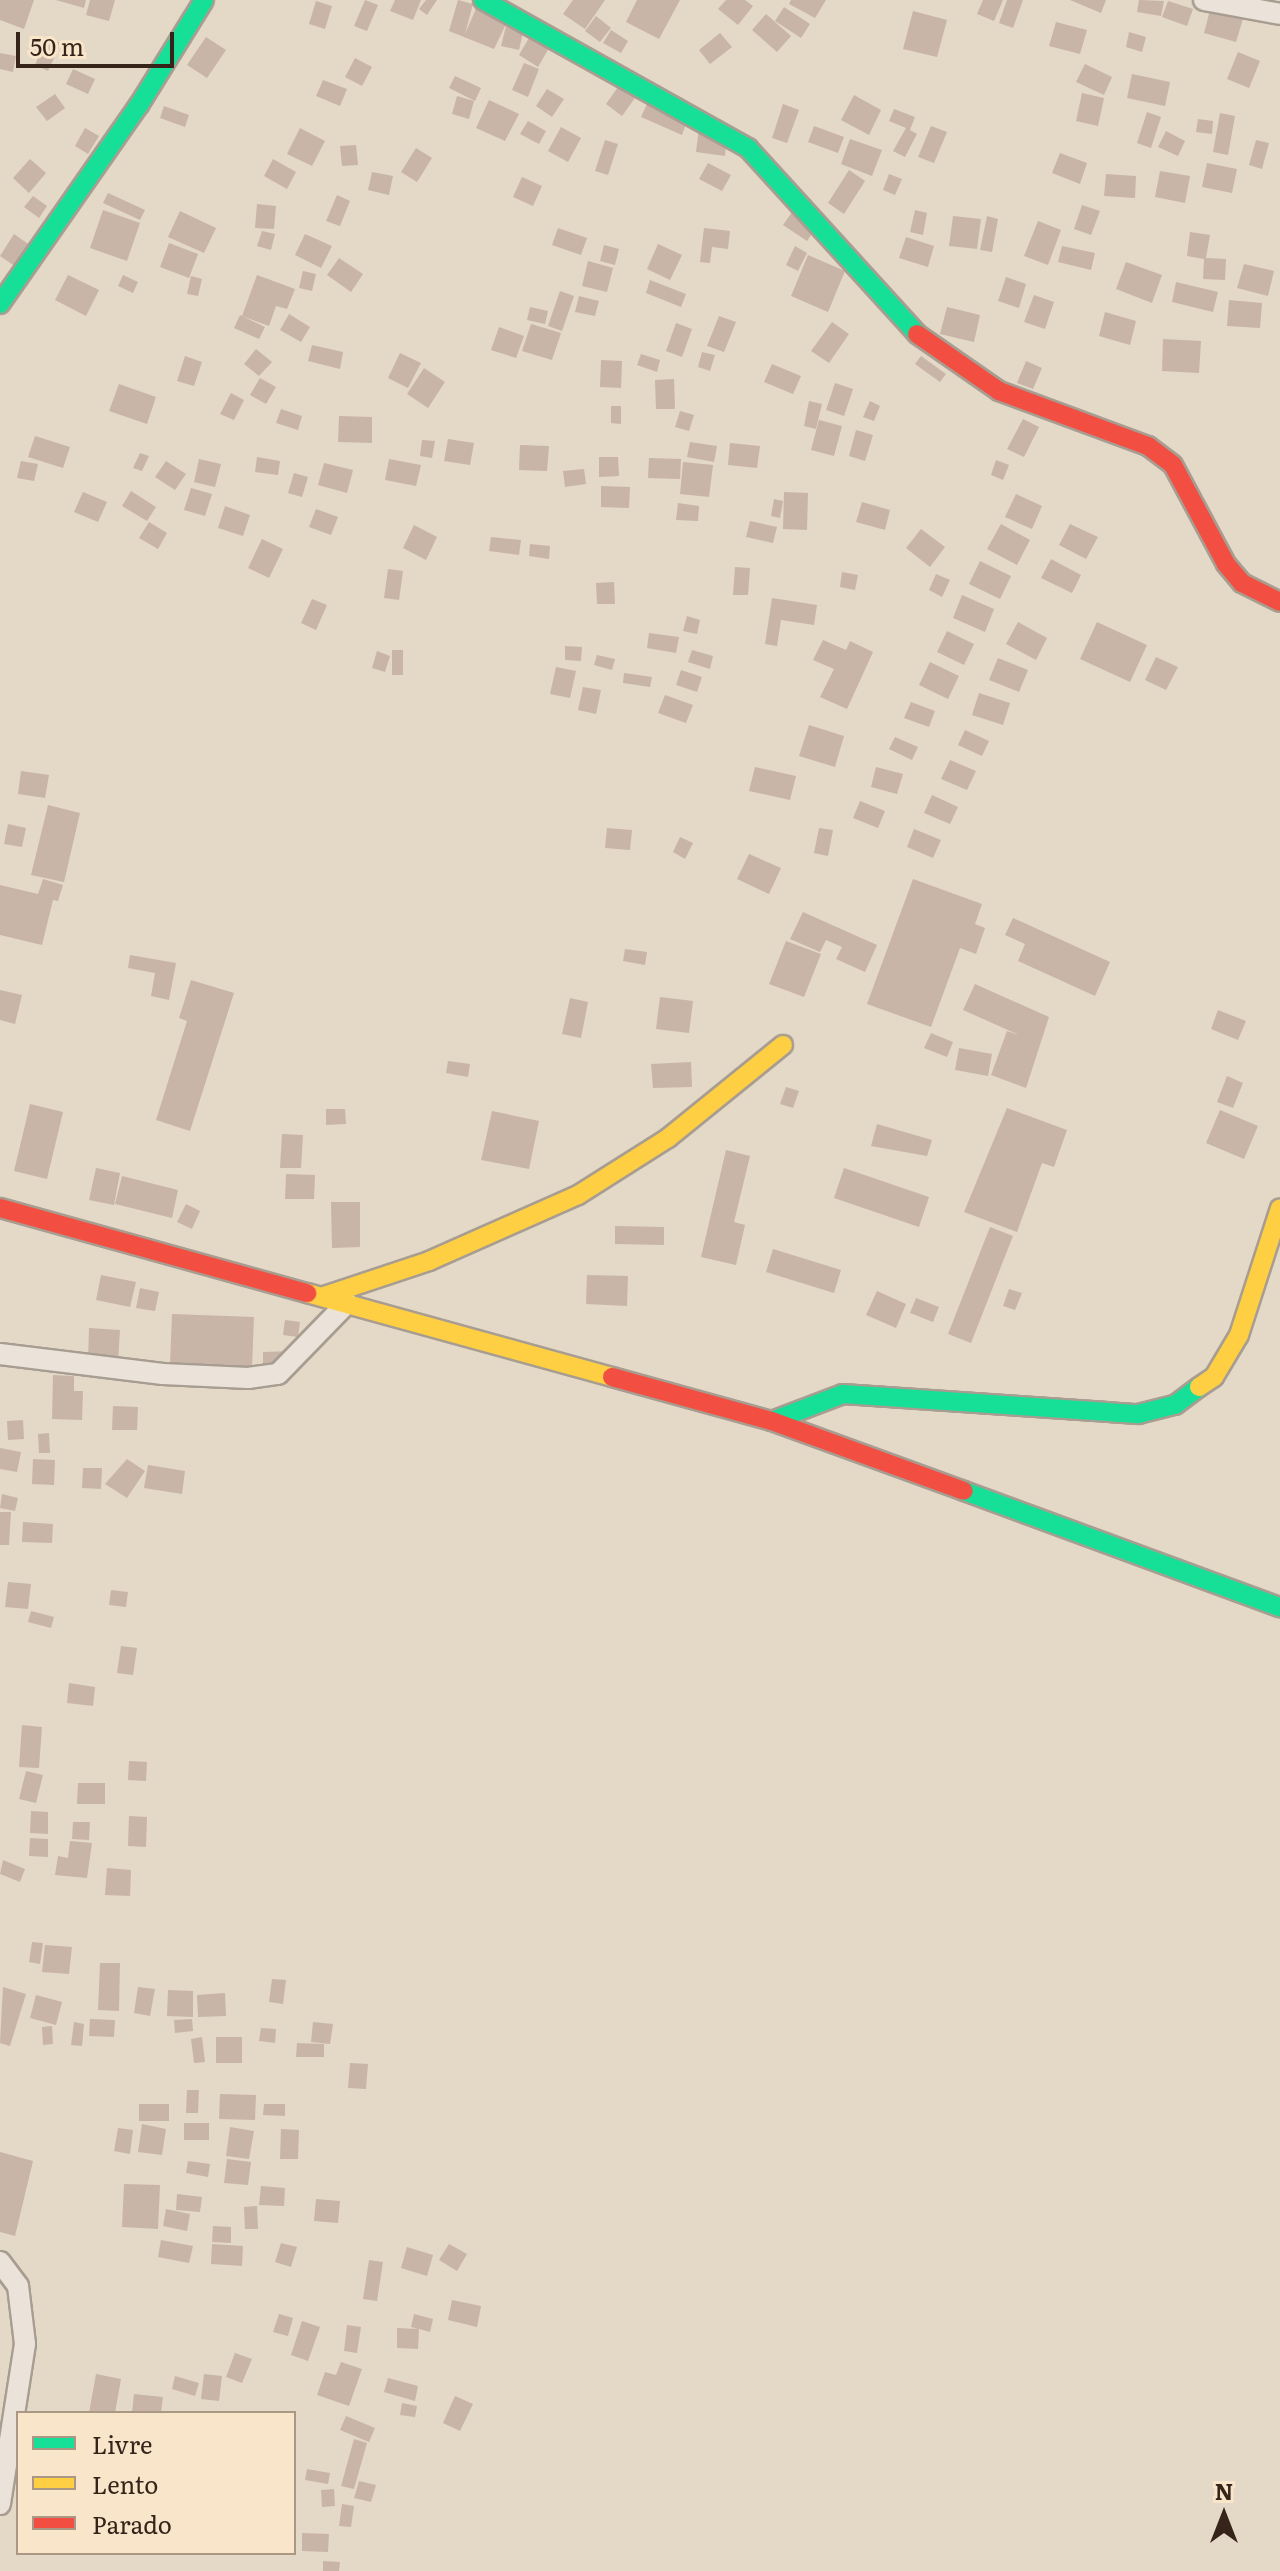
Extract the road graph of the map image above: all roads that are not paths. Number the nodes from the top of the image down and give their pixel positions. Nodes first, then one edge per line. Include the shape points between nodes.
1 (204, 0) edge
2 (483, 0) edge
3 (1204, 0) edge
4 (1280, 14) edge
5 (0, 304) edge
6 (1280, 602) edge
7 (783, 1045) dead end
8 (0, 1208) edge
9 (1280, 1208) edge
10 (324, 1296) junction
11 (347, 1303) junction
12 (0, 1354) edge
13 (772, 1421) junction
14 (1280, 1607) edge
15 (0, 2262) edge
16 (0, 2504) edge

1 - 5 street via 139,105
2 - 6 street via 748,148 914,331 966,370 999,391 1148,446 1173,465 1205,528 1242,583
3 - 4 street
7 - 10 street via 668,1138 578,1195 429,1261
8 - 10 street
9 - 13 street via 1239,1335 1214,1377 1175,1405 1138,1414 843,1394
10 - 11 street
11 - 12 street via 278,1374 163,1374
11 - 13 street
13 - 14 street
15 - 16 street via 18,2286 25,2344

